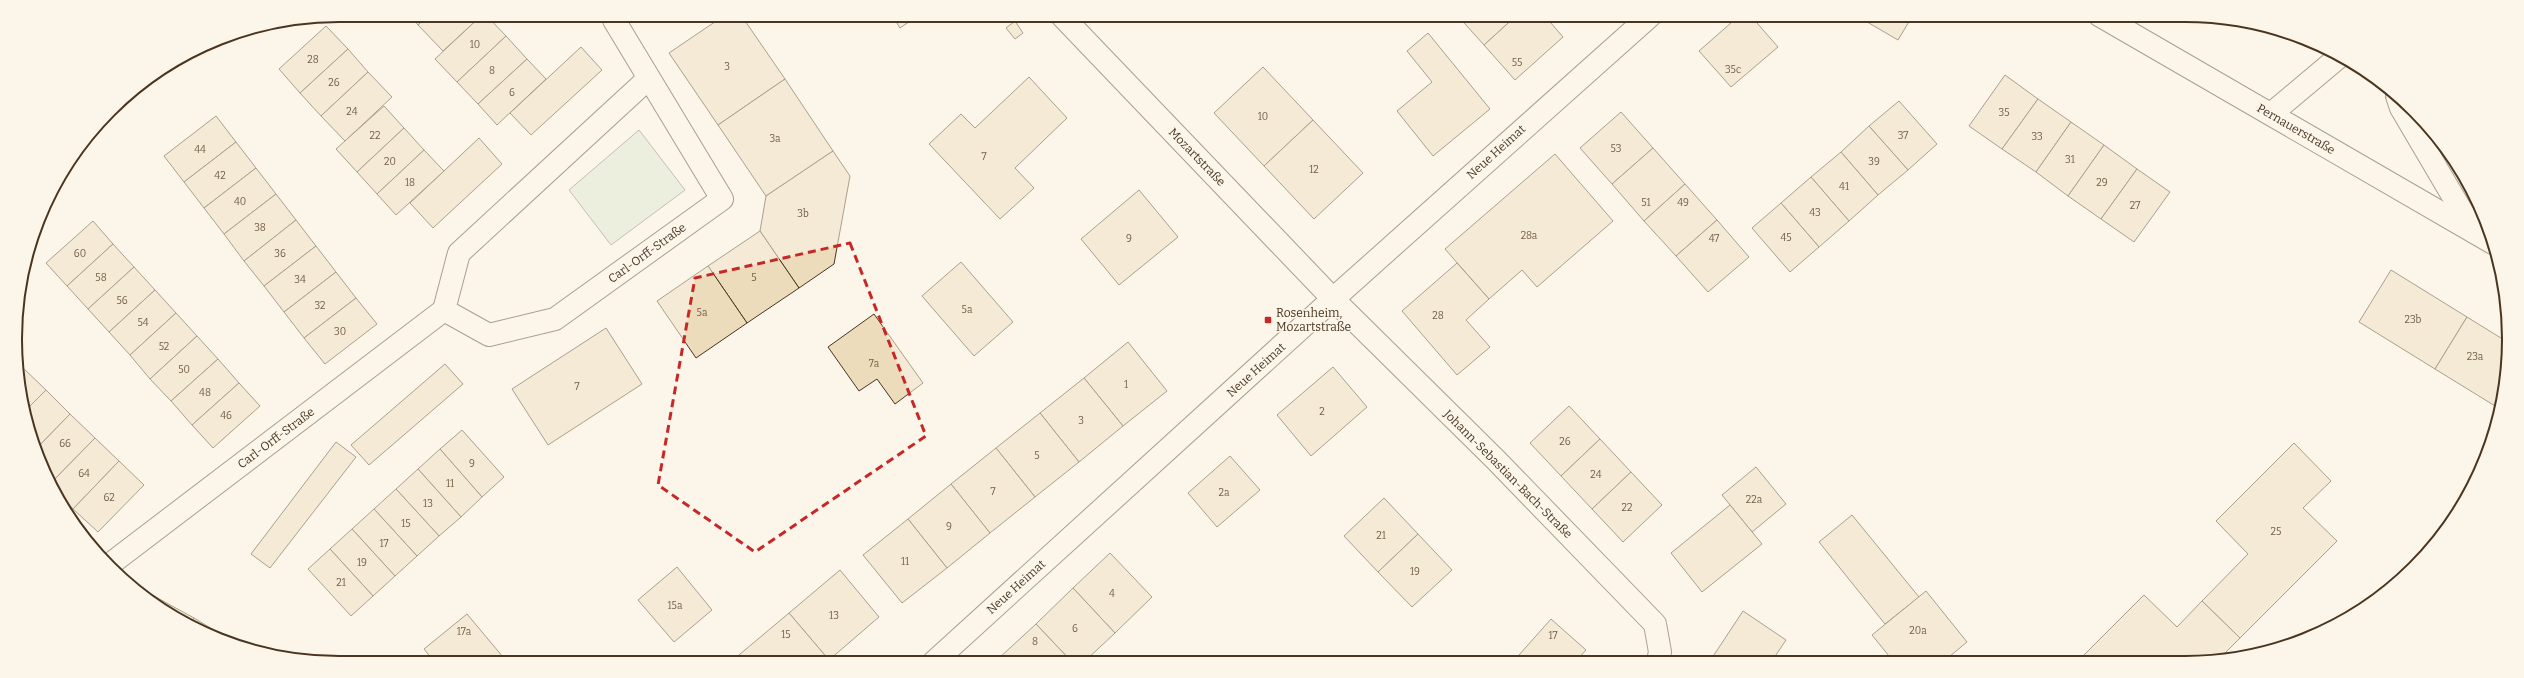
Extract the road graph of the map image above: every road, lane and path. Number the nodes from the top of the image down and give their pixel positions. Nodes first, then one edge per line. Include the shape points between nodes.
1 (615, 22) edge
2 (1068, 22) edge
3 (1644, 22) edge
4 (2111, 22) edge
5 (2335, 60) edge
6 (649, 78) junction
7 (2401, 107) edge
8 (2271, 114) junction
9 (2484, 238) edge
10 (1333, 299) junction
11 (444, 310) junction
12 (114, 561) edge
13 (941, 656) edge
14 (1659, 656) edge

1 - 6 street, Carl-Orff-Straße
2 - 10 street, Mozartstraße
3 - 10 street, Neue Heimat
4 - 8 street, Pernauerstraße
5 - 8 street
6 - 11 street via 459,253
6 - 11 street, Carl-Orff-Straße via 722,199 554,319 489,335
7 - 9 street
8 - 9 street, Pernauerstraße
10 - 13 street, Neue Heimat
10 - 14 street, Johann-Sebastian-Bach-Straße via 1496,460 1655,624
11 - 12 street, Carl-Orff-Straße

